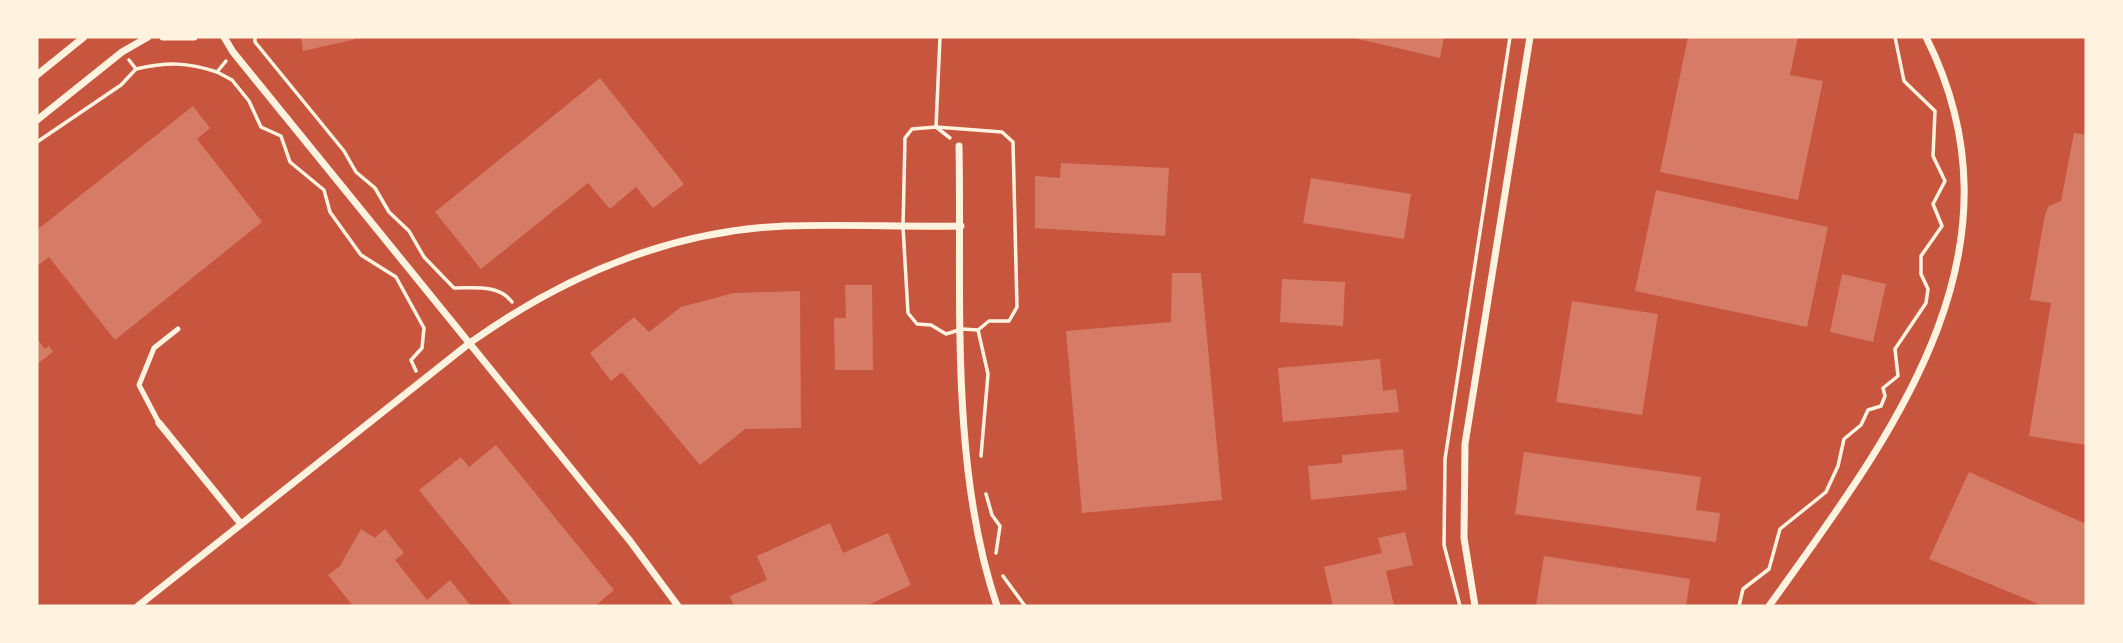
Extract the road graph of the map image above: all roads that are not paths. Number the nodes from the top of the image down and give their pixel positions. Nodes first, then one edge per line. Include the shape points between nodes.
1 (85, 37) edge
2 (148, 37) edge
3 (163, 37) edge
4 (194, 37) edge
5 (224, 37) edge
6 (1530, 37) edge
7 (1926, 37) edge
8 (37, 75) edge
9 (37, 120) edge
10 (959, 146) road end
11 (961, 226) junction
12 (178, 329) dead end
13 (471, 342) junction
14 (159, 423) joint
15 (241, 524) junction
16 (138, 606) edge
17 (678, 606) edge
18 (997, 606) edge
19 (1475, 606) edge
20 (1769, 606) edge

1 - 8 street
2 - 9 street via 122,52
3 - 4 street
5 - 13 street
6 - 19 street via 1465,444 1464,538
7 - 20 street via 1939,59 1964,165 1960,261 1922,368 1885,438
10 - 11 street
11 - 13 street via 783,226 680,240 556,287
11 - 18 street via 962,404 981,559
12 - 14 lane via 154,348 139,385
13 - 15 street
13 - 17 street
14 - 15 street
15 - 16 street

